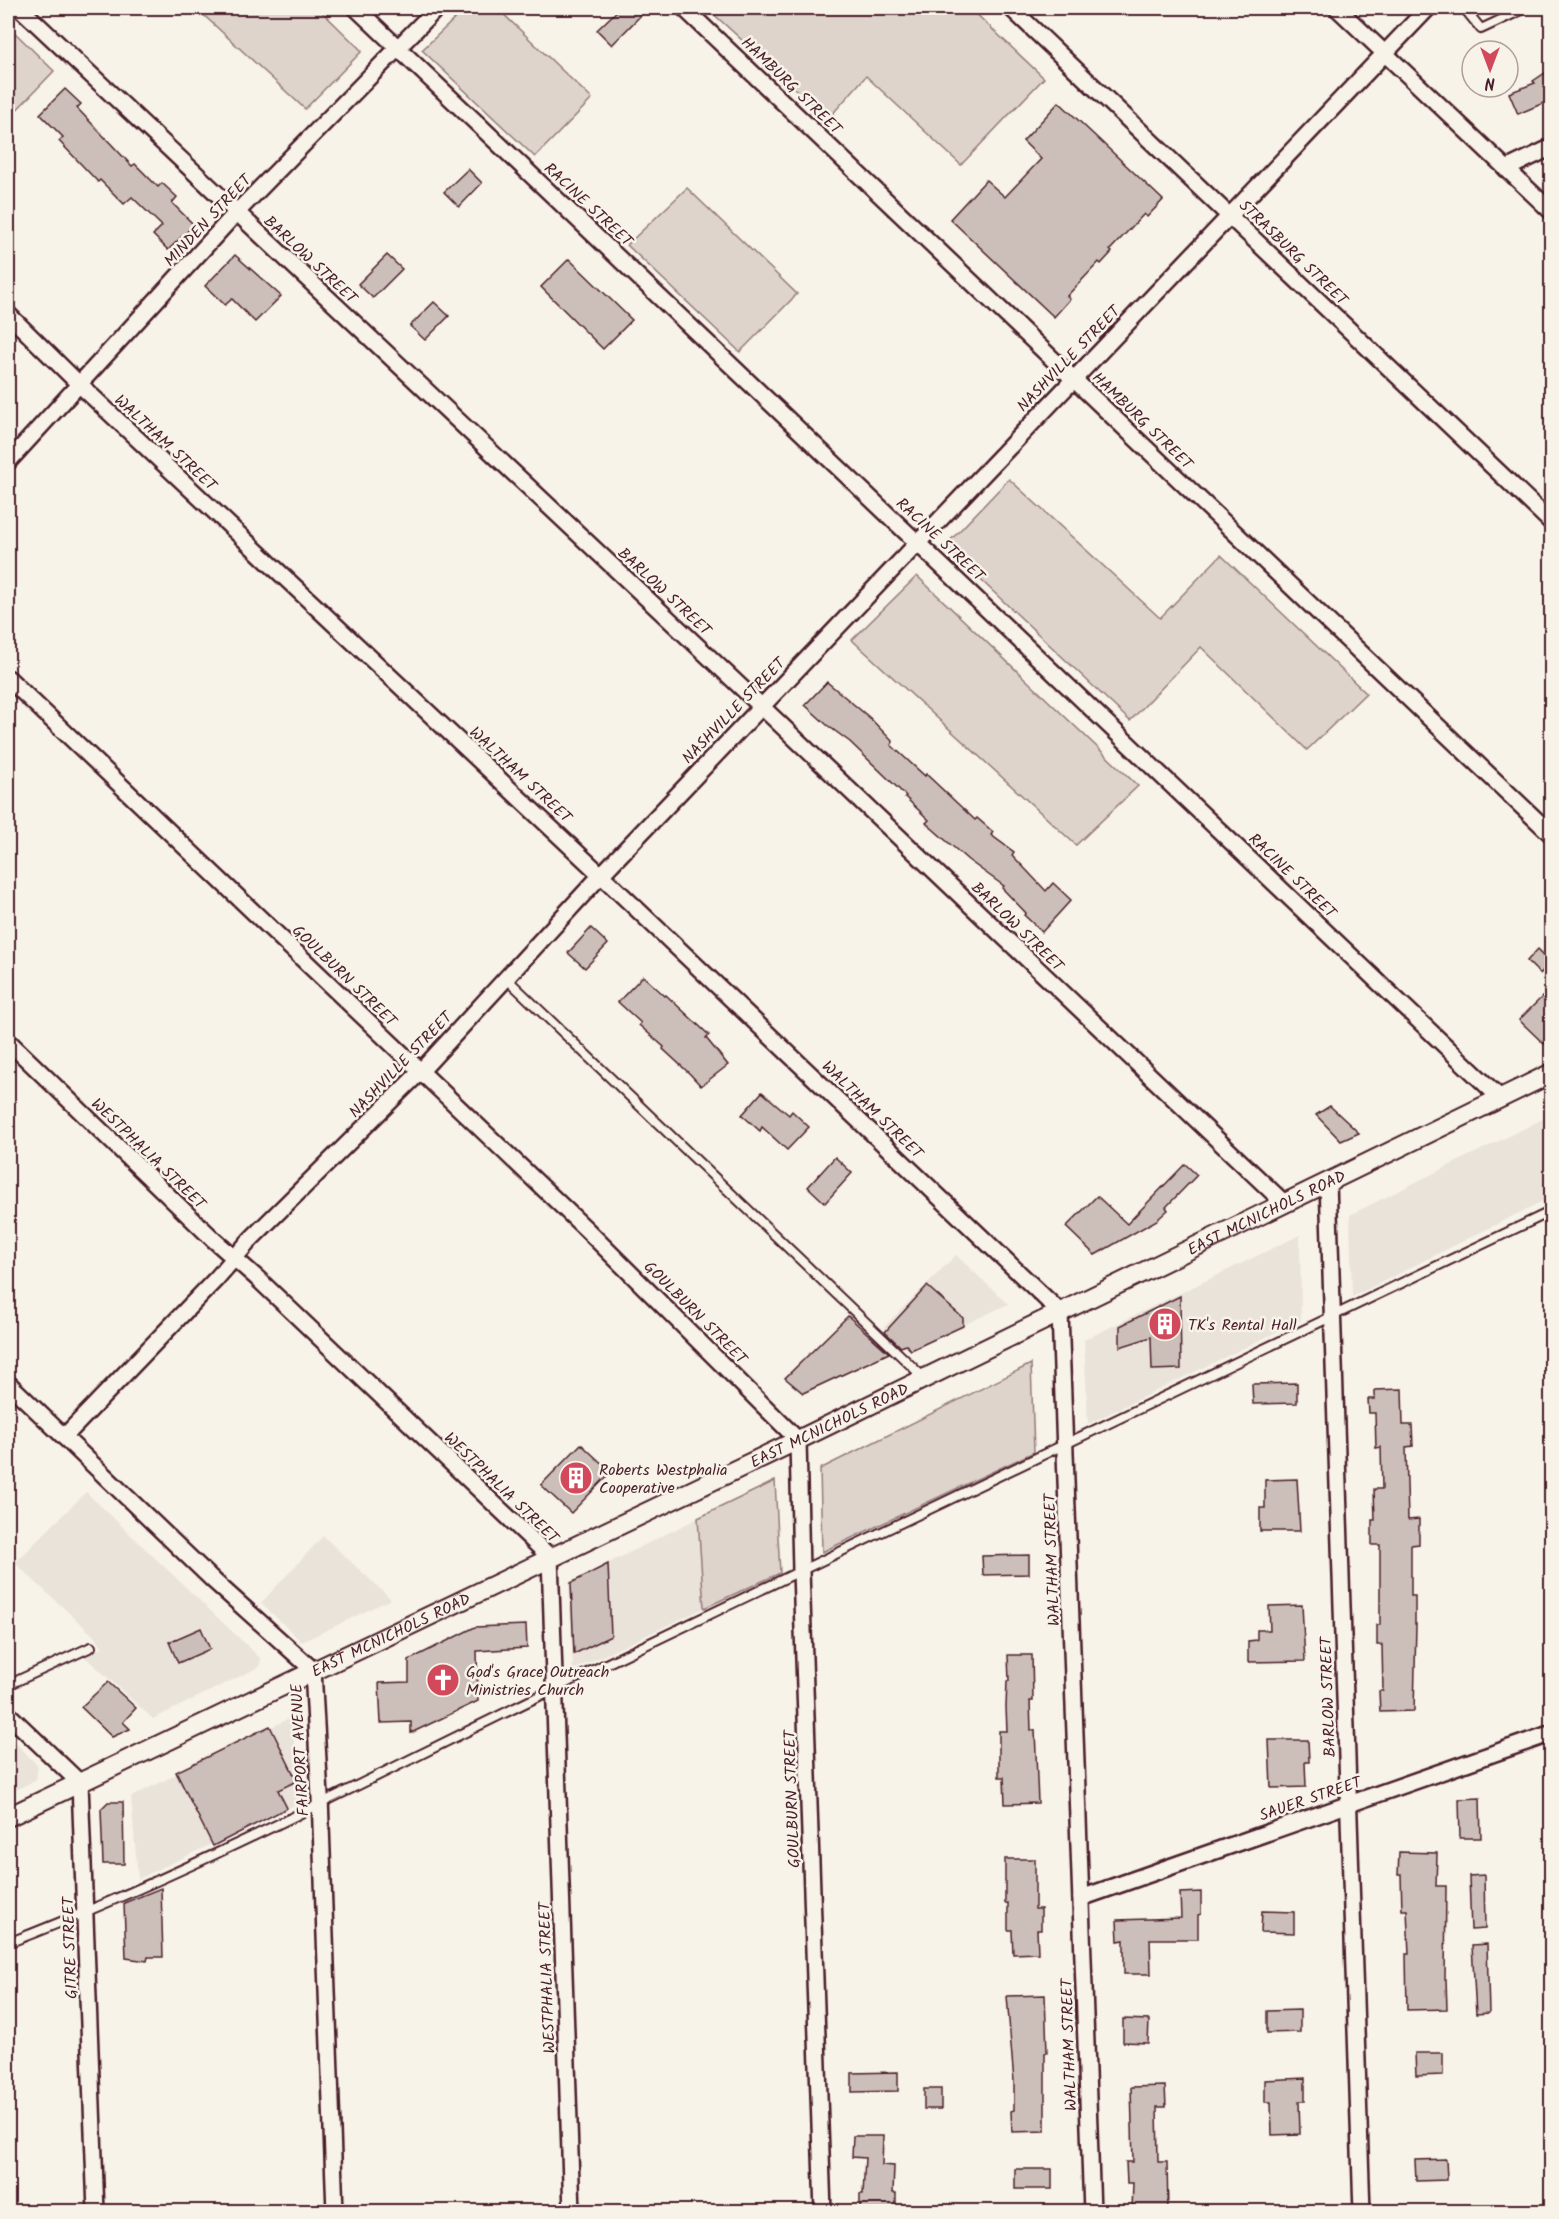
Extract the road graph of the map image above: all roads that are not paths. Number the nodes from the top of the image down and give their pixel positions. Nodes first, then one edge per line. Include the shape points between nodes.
1 (20, 8) edge
2 (356, 8) edge
3 (437, 8) edge
4 (684, 8) edge
5 (1011, 8) edge
6 (1337, 8) edge
7 (1428, 8) edge
8 (1464, 8) edge
9 (1526, 8) edge
10 (398, 48) junction
11 (1385, 53) junction
12 (1551, 147) edge
13 (1506, 168) junction
14 (1551, 212) edge
15 (236, 213) junction
16 (1229, 216) junction
17 (8, 314) edge
18 (1074, 379) junction
19 (79, 384) junction
20 (8, 462) edge
21 (1551, 523) edge
22 (918, 542) junction
23 (8, 678) edge
24 (761, 706) junction
25 (1551, 835) edge
26 (601, 875) junction
27 (506, 978) junction
28 (8, 1041) edge
29 (420, 1072) junction
30 (1551, 1073) edge
31 (1500, 1098) junction
32 (1328, 1182) junction
33 (1284, 1203) junction
34 (1551, 1211) edge
35 (234, 1258) junction
36 (1060, 1312) junction
37 (1332, 1316) junction
38 (924, 1378) junction
39 (8, 1383) edge
40 (64, 1437) junction
41 (798, 1440) junction
42 (1065, 1445) junction
43 (550, 1557) junction
44 (801, 1571) junction
45 (91, 1647) dead end
46 (313, 1670) junction
47 (8, 1685) edge
48 (555, 1688) junction
49 (8, 1714) edge
50 (1551, 1733) edge
51 (80, 1783) junction
52 (1348, 1804) junction
53 (321, 1805) junction
54 (8, 1817) edge
55 (1081, 1899) junction
56 (86, 1912) junction
57 (8, 1943) edge
58 (96, 2211) edge
59 (335, 2211) edge
60 (572, 2211) edge
61 (823, 2211) edge
62 (1092, 2211) edge
63 (1362, 2211) edge

1 - 15 street, BARLOW STREET
2 - 10 street, RACINE STREET
3 - 10 street, MINDEN STREET
4 - 18 street, HAMBURG STREET
5 - 16 street, STRASBURG STREET
6 - 11 street
7 - 11 street, NASHVILLE STREET
8 - 9 lane via 1481,29
10 - 15 street, MINDEN STREET
10 - 22 street, RACINE STREET
11 - 13 street
11 - 16 street, NASHVILLE STREET
12 - 13 street
13 - 14 street
15 - 19 street, MINDEN STREET
15 - 24 street, BARLOW STREET
16 - 18 street, NASHVILLE STREET
16 - 21 street, STRASBURG STREET
17 - 19 street, WALTHAM STREET
18 - 22 street, NASHVILLE STREET
18 - 25 street, HAMBURG STREET
19 - 20 street, MINDEN STREET
19 - 26 street, WALTHAM STREET
22 - 24 street, NASHVILLE STREET
22 - 31 street, RACINE STREET
23 - 29 street, GOULBURN STREET
24 - 26 street, NASHVILLE STREET
24 - 33 street, BARLOW STREET
26 - 27 street, NASHVILLE STREET
26 - 36 street, WALTHAM STREET
27 - 29 street, NASHVILLE STREET
27 - 38 lane
28 - 35 street, WESTPHALIA STREET
29 - 35 street, NASHVILLE STREET
29 - 41 street, GOULBURN STREET via 587,1230
30 - 31 street, EAST MCNICHOLS ROAD
31 - 32 street, EAST MCNICHOLS ROAD
32 - 33 street, EAST MCNICHOLS ROAD
32 - 37 street, BARLOW STREET
33 - 36 street, EAST MCNICHOLS ROAD
34 - 37 lane
35 - 40 street, NASHVILLE STREET
35 - 43 street, WESTPHALIA STREET
36 - 38 street, EAST MCNICHOLS ROAD
36 - 42 street, WALTHAM STREET
37 - 42 lane
37 - 52 street, BARLOW STREET
38 - 41 street, EAST MCNICHOLS ROAD
39 - 40 street, FAIRPORT AVENUE
40 - 46 street, FAIRPORT AVENUE
41 - 43 street, EAST MCNICHOLS ROAD
41 - 44 street, GOULBURN STREET
42 - 44 lane
42 - 55 street, WALTHAM STREET
43 - 46 street, EAST MCNICHOLS ROAD
43 - 48 street, WESTPHALIA STREET
44 - 48 lane
44 - 61 street, GOULBURN STREET
45 - 47 lane
46 - 51 street, EAST MCNICHOLS ROAD
46 - 53 street, FAIRPORT AVENUE
48 - 53 lane
48 - 60 street, WESTPHALIA STREET
49 - 51 street
50 - 52 street, SAUER STREET
51 - 54 street, EAST MCNICHOLS ROAD
51 - 56 street, GITRE STREET
52 - 55 street, SAUER STREET
52 - 63 street, BARLOW STREET
53 - 56 lane
53 - 59 street, FAIRPORT AVENUE
55 - 62 street, WALTHAM STREET
56 - 57 lane
56 - 58 street, GITRE STREET

